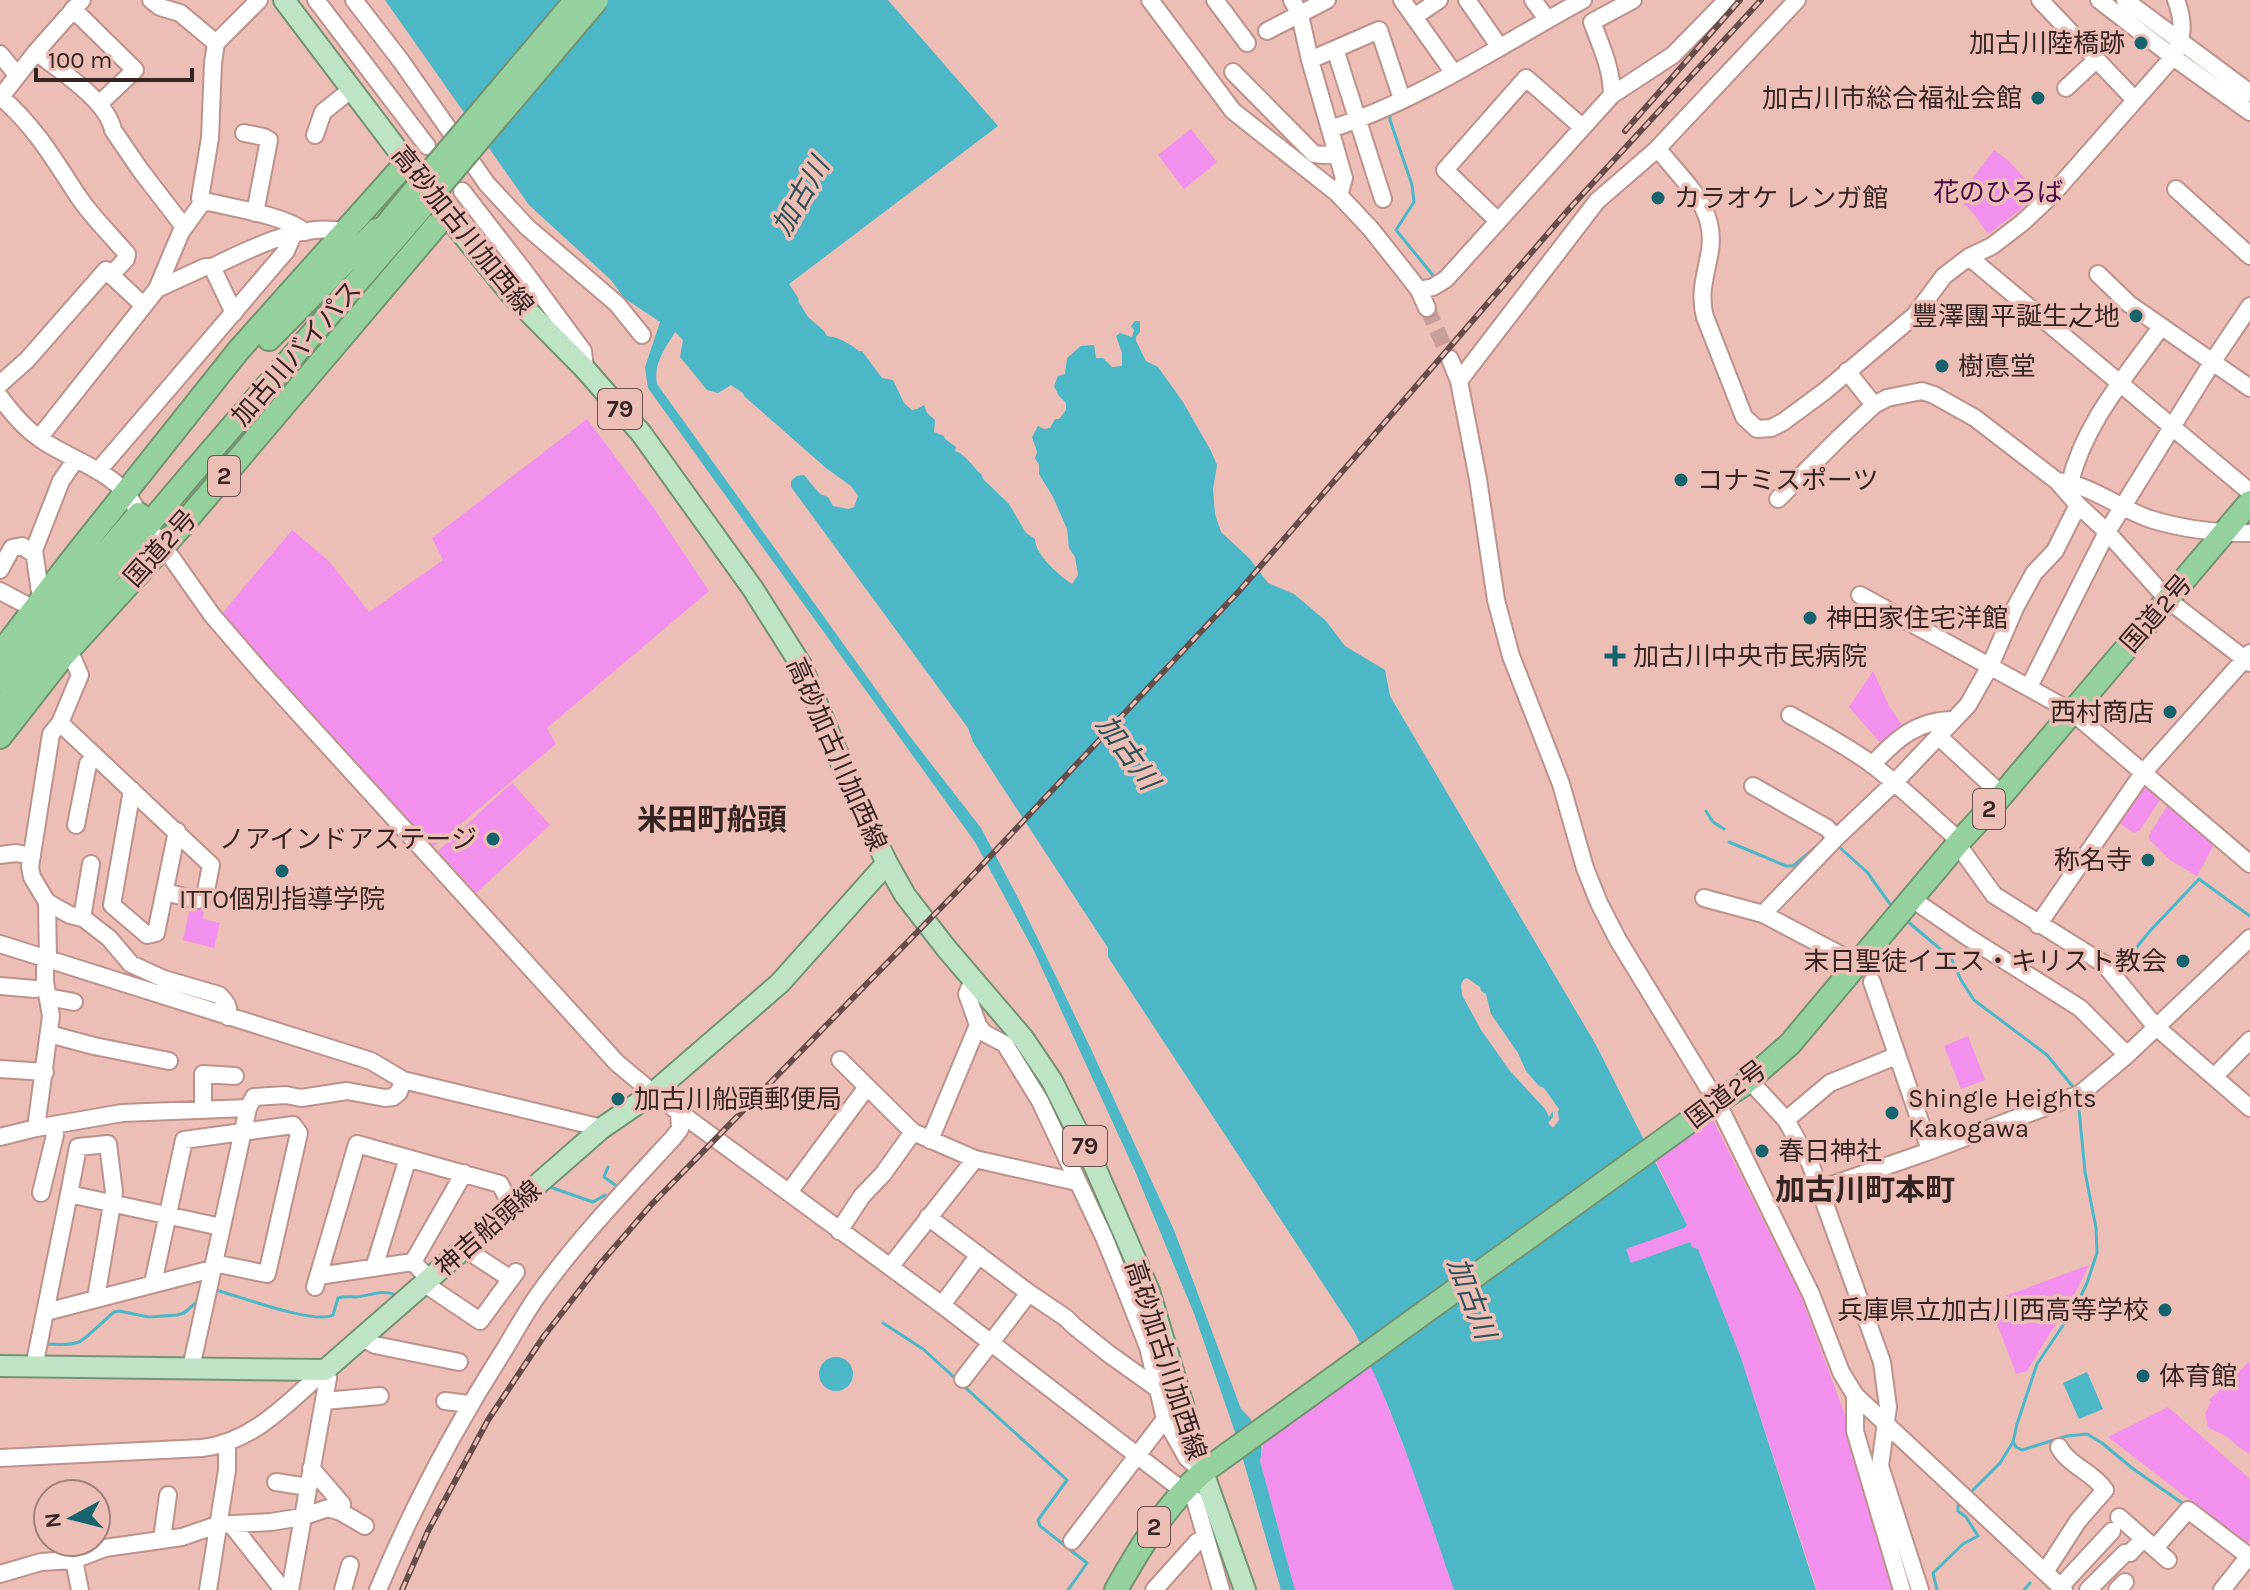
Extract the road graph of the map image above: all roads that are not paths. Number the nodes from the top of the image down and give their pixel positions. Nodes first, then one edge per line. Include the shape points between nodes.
1 (151, 0) edge
2 (259, 0) edge
3 (284, 0) edge
4 (316, 0) edge
5 (354, 0) edge
6 (576, 0) edge
7 (597, 0) edge
8 (1150, 0) edge
9 (1215, 0) edge
10 (1327, 0) edge
11 (1402, 0) edge
12 (1439, 0) edge
13 (1467, 0) edge
14 (1533, 0) edge
15 (1583, 0) edge
16 (1633, 0) edge
17 (1727, 0) edge
18 (1797, 0) edge
19 (2040, 0) edge
20 (2099, 0) edge
21 (2125, 0) edge
22 (2176, 0) edge
23 (74, 4) edge
24 (1296, 8) edge
25 (1414, 17) junction
26 (1547, 19) junction
27 (216, 43) junction
28 (1499, 46) junction
29 (1335, 49) junction
30 (2177, 50) junction
31 (36, 52) junction
32 (0, 54) edge
33 (1310, 60) junction
34 (2096, 60) junction
35 (1609, 67) junction
36 (1233, 72) dead end
37 (1453, 72) junction
38 (17, 75) junction
39 (1637, 78) junction
40 (2066, 88) dead end
41 (352, 89) junction
42 (2250, 93) edge
43 (1, 95) edge
44 (1612, 95) junction
45 (1402, 99) junction
46 (2135, 100) junction
47 (99, 104) junction
48 (2250, 112) edge
49 (1359, 120) junction
50 (1582, 127) junction
51 (1330, 129) junction
52 (244, 133) dead end
53 (315, 135) dead end
54 (427, 146) dead end
55 (1656, 150) junction
56 (1337, 153) junction
57 (406, 163) junction
58 (2176, 189) dead end
59 (462, 191) dead end
60 (1337, 193) junction
61 (1383, 199) dead end
62 (415, 202) junction
63 (202, 203) junction
64 (255, 213) junction
65 (446, 214) junction
66 (1498, 221) junction
67 (185, 224) junction
68 (346, 232) junction
69 (299, 234) junction
70 (2250, 256) edge
71 (1969, 257) junction
72 (212, 267) junction
73 (106, 270) dead end
74 (2098, 274) dead end
75 (157, 289) junction
76 (1419, 290) junction
77 (143, 305) junction
78 (2250, 306) edge
79 (1427, 308) tunnel mouth
80 (234, 313) junction
81 (2161, 327) junction
82 (642, 335) dead end
83 (1450, 359) tunnel mouth
84 (2213, 361) junction
85 (585, 369) junction
86 (1847, 371) junction
87 (1459, 381) junction
88 (0, 384) edge
89 (2120, 385) junction
90 (2250, 388) edge
91 (0, 397) edge
92 (1874, 405) junction
93 (2172, 429) junction
94 (39, 438) junction
95 (76, 459) junction
96 (98, 471) junction
97 (2064, 482) junction
98 (2250, 492) edge
99 (130, 498) junction
100 (1778, 499) dead end
101 (2250, 502) edge
102 (2078, 505) junction
103 (2123, 507) junction
104 (2107, 532) junction
105 (2250, 533) edge
106 (2223, 534) junction
107 (160, 541) junction
108 (34, 554) junction
109 (1, 566) edge
110 (0, 591) edge
111 (1860, 595) dead end
112 (2168, 600) junction
113 (38, 604) junction
114 (0, 654) edge
115 (64, 655) junction
116 (2248, 659) edge
117 (1990, 666) junction
118 (0, 680) edge
119 (2029, 687) junction
120 (0, 710) edge
121 (2071, 711) junction
122 (1790, 715) dead end
123 (1954, 720) junction
124 (60, 723) junction
125 (1938, 736) junction
126 (0, 737) edge
127 (96, 758) junction
128 (1872, 765) junction
129 (2143, 773) junction
130 (1894, 783) junction
131 (1753, 786) dead end
132 (132, 790) junction
133 (2002, 795) junction
134 (82, 818) dead end
135 (177, 831) junction
136 (1960, 841) junction
137 (1832, 842) junction
138 (0, 855) edge
139 (32, 856) junction
140 (887, 863) junction
141 (91, 864) dead end
142 (2250, 864) edge
143 (165, 892) junction
144 (1704, 898) dead end
145 (1912, 899) junction
146 (47, 902) junction
147 (112, 905) junction
148 (1763, 914) junction
149 (82, 918) junction
150 (2038, 925) junction
151 (2250, 938) edge
152 (0, 944) edge
153 (48, 960) junction
154 (1858, 964) junction
155 (1872, 982) dead end
156 (977, 983) junction
157 (0, 986) edge
158 (47, 992) junction
159 (74, 1002) dead end
160 (228, 1017) junction
161 (978, 1025) junction
162 (2155, 1026) junction
163 (109, 1030) dead end
164 (49, 1034) junction
165 (2250, 1040) edge
166 (107, 1048) junction
167 (2127, 1055) junction
168 (1896, 1056) junction
169 (840, 1060) dead end
170 (162, 1063) dead end
171 (0, 1069) edge
172 (228, 1071) dead end
173 (45, 1072) junction
174 (2214, 1077) junction
175 (403, 1080) junction
176 (1749, 1080) junction
177 (867, 1087) junction
178 (653, 1093) junction
179 (1712, 1105) junction
180 (203, 1108) junction
181 (248, 1108) junction
182 (2250, 1108) edge
183 (679, 1111) junction
184 (1786, 1120) junction
185 (54, 1125) junction
186 (36, 1128) junction
187 (602, 1128) junction
188 (244, 1132) junction
189 (913, 1132) junction
190 (0, 1137) edge
191 (930, 1140) junction
192 (1930, 1150) junction
193 (408, 1158) junction
194 (975, 1159) junction
195 (464, 1173) junction
196 (1077, 1182) junction
197 (1820, 1189) junction
198 (789, 1192) junction
199 (41, 1193) dead end
200 (69, 1194) junction
201 (113, 1203) junction
202 (512, 1207) junction
203 (167, 1214) junction
204 (928, 1217) junction
205 (221, 1227) junction
206 (839, 1231) junction
207 (465, 1249) junction
208 (979, 1255) junction
209 (413, 1262) junction
210 (213, 1266) junction
211 (890, 1267) junction
212 (374, 1268) junction
213 (427, 1281) junction
214 (153, 1283) junction
215 (1029, 1293) junction
216 (96, 1298) junction
217 (942, 1305) junction
218 (46, 1312) junction
219 (362, 1338) junction
220 (991, 1343) junction
221 (459, 1362) dead end
222 (1, 1366) edge
223 (34, 1367) junction
224 (191, 1368) junction
225 (325, 1370) junction
226 (963, 1379) dead end
227 (1158, 1389) junction
228 (1855, 1395) junction
229 (380, 1396) dead end
230 (324, 1401) junction
231 (445, 1401) dead end
232 (469, 1404) junction
233 (1165, 1419) junction
234 (1885, 1424) junction
235 (227, 1443) junction
236 (1137, 1456) junction
237 (2062, 1456) dead end
238 (0, 1458) edge
239 (1210, 1466) junction
240 (311, 1468) junction
241 (276, 1482) dead end
242 (308, 1487) junction
243 (1184, 1489) junction
244 (168, 1495) dead end
245 (341, 1512) junction
246 (302, 1517) junction
247 (224, 1524) junction
248 (365, 1526) dead end
249 (1205, 1538) junction
250 (162, 1539) junction
251 (1072, 1541) dead end
252 (2155, 1549) junction
253 (2249, 1557) edge
254 (74, 1560) junction
255 (350, 1565) dead end
256 (2045, 1572) junction
257 (0, 1574) edge
258 (2062, 1588) edge
259 (80, 1590) edge
260 (208, 1590) edge
261 (283, 1590) edge
262 (290, 1590) edge
263 (343, 1590) edge
264 (378, 1590) edge
265 (1116, 1590) edge
266 (1154, 1590) edge
267 (1221, 1590) edge
268 (1245, 1590) edge
269 (1902, 1590) edge
270 (1920, 1590) edge
271 (2088, 1590) edge
272 (2222, 1590) edge

1 - 27 street via 180,13
2 - 27 street
3 - 41 main road, 高砂加古川加西線 / 79
4 - 54 street
5 - 82 street via 487,184 527,227 617,304
6 - 62 highway, 加古川バイパス / 2, bridge
7 - 62 highway, 加古川バイパス / 2, bridge
8 - 60 street via 1233,111
9 - 24 street via 1252,40
10 - 24 street
11 - 25 street
12 - 25 street
13 - 28 street
14 - 26 street
15 - 26 street
16 - 35 street via 1592,22
17 - 39 street via 1673,55
18 - 55 street
19 - 34 street
20 - 30 street
21 - 30 street
22 - 30 street via 2182,20
23 - 31 street
23 - 47 street via 135,70
24 - 33 street
25 - 37 street
26 - 28 street
27 - 63 street
28 - 37 street
29 - 33 street
29 - 45 street via 1379,30
29 - 49 street
30 - 42 street
30 - 46 street
30 - 48 street
31 - 38 street
31 - 47 street
32 - 38 street
33 - 51 street
34 - 40 street
34 - 46 street
35 - 39 street
35 - 44 street
36 - 56 street via 1314,154
37 - 45 street
38 - 43 street
39 - 44 street
41 - 53 street via 323,112
41 - 57 main road, 高砂加古川加西線 / 79
43 - 77 street via 34,130 79,197 127,254 111,275
44 - 50 street
45 - 49 street
46 - 71 street via 2051,196 1992,246
47 - 67 street via 141,171
49 - 51 street
49 - 61 street
50 - 66 street
50 - 66 street via 1526,78 1445,170
51 - 56 street
52 - 64 street via 269,140
55 - 86 street via 1709,217 1712,239 1701,305 1744,417 1757,429 1771,428
55 - 87 street via 1597,201
56 - 60 street via 1344,178
57 - 65 main road, 高砂加古川加西線 / 79
57 - 68 highway
58 - 70 street
59 - 85 street via 583,351
60 - 76 street
62 - 99 highway via 257,351
62 - 107 highway via 391,259
62 - 118 highway, 加古川バイパス / 2
62 - 120 highway, 加古川バイパス / 2
63 - 64 street
63 - 67 street
64 - 69 street via 298,226
65 - 85 main road, 高砂加古川加西線 / 79 via 510,293
65 - 107 highway, 国道2号 / 2 via 179,529
66 - 76 street via 1446,279
67 - 75 street
68 - 69 street
68 - 99 highway via 238,351
69 - 72 street via 265,242
69 - 80 street
71 - 86 street via 1944,276 1915,315
71 - 89 street
72 - 75 street
72 - 80 street
73 - 88 street
74 - 81 street
75 - 77 street
76 - 79 street
77 - 94 street
78 - 84 street
80 - 96 street
81 - 84 street
81 - 89 street
83 - 87 street
84 - 90 street
84 - 93 street
85 - 140 main road, 高砂加古川加西線 / 79 via 641,433 801,665
86 - 92 street
87 - 179 street via 1496,600 1585,868 1618,940
89 - 93 street
89 - 97 street
91 - 94 street
92 - 97 street via 1922,391 1946,400
92 - 100 street
93 - 98 street
93 - 103 street
94 - 95 street
95 - 96 street
95 - 108 street via 61,481
96 - 99 street
97 - 102 street
97 - 103 street via 2080,484
99 - 113 highway
101 - 106 highway, 国道2号 / 2
102 - 104 street
102 - 117 street via 2055,551 2034,573
103 - 104 street
103 - 106 street via 2151,519
104 - 112 street
104 - 119 street
105 - 106 street
106 - 112 highway, 国道2号 / 2
107 - 115 highway, 国道2号 / 2
107 - 178 street via 212,615 262,673 617,1063
108 - 109 street via 22,546 12,548
108 - 113 street
110 - 113 street
111 - 117 street
112 - 116 street
112 - 121 highway, 国道2号 / 2
113 - 114 highway
115 - 124 street via 73,659 80,675
115 - 126 highway, 国道2号 / 2
116 - 129 street
117 - 119 street
117 - 123 street
119 - 121 street
121 - 129 street
121 - 133 highway, 国道2号 / 2
122 - 128 street
123 - 125 street
123 - 128 street via 1909,730
124 - 127 street
124 - 139 street via 51,734
125 - 130 street
125 - 133 street
127 - 132 street
127 - 134 street via 88,764
128 - 130 street
129 - 142 street
129 - 150 street
130 - 136 street
130 - 137 street
131 - 137 street via 1827,828
132 - 135 street
132 - 147 street
133 - 136 highway, 国道2号 / 2
135 - 143 street
135 - 143 street via 211,865 205,896 197,900
136 - 145 highway, 国道2号 / 2
136 - 150 street via 1994,895
137 - 148 street
138 - 139 street
139 - 146 street via 32,877
140 - 156 main road, 高砂加古川加西線 / 79 via 905,895
140 - 178 main road, 神吉船頭線 via 780,983
141 - 149 street
143 - 147 street via 156,933 147,935
144 - 148 street
145 - 154 highway, 国道2号 / 2
145 - 167 street via 2080,1008
146 - 149 street
146 - 153 street
147 - 149 street
148 - 154 street
149 - 160 street via 139,969 219,995
150 - 162 street via 2104,964
151 - 162 street
152 - 153 street
153 - 158 street
153 - 160 street
154 - 176 highway, 国道2号 / 2 via 1790,1044
155 - 168 street
156 - 161 street via 967,994
156 - 239 main road, 高砂加古川加西線 / 79 via 1052,1081 1095,1167 1149,1291
157 - 158 street
158 - 159 street
158 - 164 street
160 - 175 street via 371,1061
161 - 191 street
161 - 196 street via 1005,1044 1040,1101
162 - 167 street
162 - 174 street
163 - 166 street
164 - 166 street
164 - 173 street
165 - 174 street
166 - 170 street
167 - 192 street via 2078,1095
168 - 184 street via 1830,1083
168 - 192 street
169 - 177 street
171 - 173 street
172 - 180 street via 203,1074
173 - 186 street
174 - 182 street
175 - 181 street via 393,1097 347,1091 301,1098 254,1097
175 - 187 street
176 - 179 highway, 国道2号 / 2
176 - 184 street
177 - 189 street
177 - 198 street
178 - 183 street
178 - 187 main road, 神吉船頭線
179 - 228 street via 1811,1294
179 - 239 highway, 国道2号 / 2
180 - 181 street
180 - 185 street via 122,1113
181 - 188 street
183 - 198 street
183 - 232 street via 680,1129 538,1295
184 - 197 street
185 - 186 street
185 - 199 street
186 - 190 street
187 - 202 main road, 神吉船頭線
188 - 203 street via 184,1140
188 - 205 street
188 - 210 street via 293,1125 299,1133 267,1274
189 - 191 street
189 - 206 street
191 - 194 street
192 - 197 street
193 - 195 street
193 - 212 street
193 - 212 street via 357,1144 316,1282
194 - 196 street
194 - 204 street
195 - 202 street via 500,1184
195 - 209 street
196 - 227 street via 1148,1347
197 - 234 street via 1882,1362
198 - 206 street
200 - 201 street
200 - 201 street via 78,1147 108,1144
200 - 218 street
201 - 203 street
201 - 216 street
202 - 207 main road, 神吉船頭線
203 - 205 street
203 - 214 street
204 - 208 street
204 - 211 street
205 - 210 street
206 - 211 street
207 - 213 main road, 神吉船頭線
207 - 213 street via 513,1275 480,1321
208 - 215 street
208 - 217 street
209 - 212 street
209 - 213 street
210 - 214 street
210 - 224 street
211 - 217 street
213 - 219 main road, 神吉船頭線
214 - 216 street
215 - 220 street
215 - 227 street
216 - 218 street
217 - 220 street
218 - 223 street
219 - 221 street
219 - 225 main road, 神吉船頭線
220 - 226 street
220 - 236 street
222 - 223 main road
223 - 224 main road
224 - 225 main road
225 - 230 street
225 - 235 street via 262,1424
227 - 233 street
228 - 234 street
228 - 269 street via 1855,1431
229 - 230 street
230 - 240 street
231 - 232 street
232 - 264 street
233 - 236 street
233 - 239 street via 1187,1458
234 - 256 street
234 - 270 street via 1880,1466
235 - 238 street
235 - 247 street
236 - 243 street
236 - 251 street
237 - 256 street via 2105,1490
239 - 243 highway, 国道2号 / 2
239 - 268 main road, 高砂加古川加西線 / 79
240 - 242 street
240 - 245 street via 342,1504
241 - 242 street
242 - 246 street
243 - 249 street via 1195,1500
243 - 265 highway, 国道2号 / 2 via 1142,1544
244 - 250 street
245 - 246 street via 328,1508
245 - 248 street
246 - 247 street
246 - 262 street
247 - 250 street
247 - 260 street
247 - 261 street
249 - 266 street
249 - 267 street
250 - 254 street via 105,1548
252 - 253 street via 2188,1510
252 - 258 street via 2115,1524
252 - 271 street via 2125,1553
253 - 272 street
254 - 257 street via 41,1562
254 - 259 street
255 - 263 street
256 - 258 street

